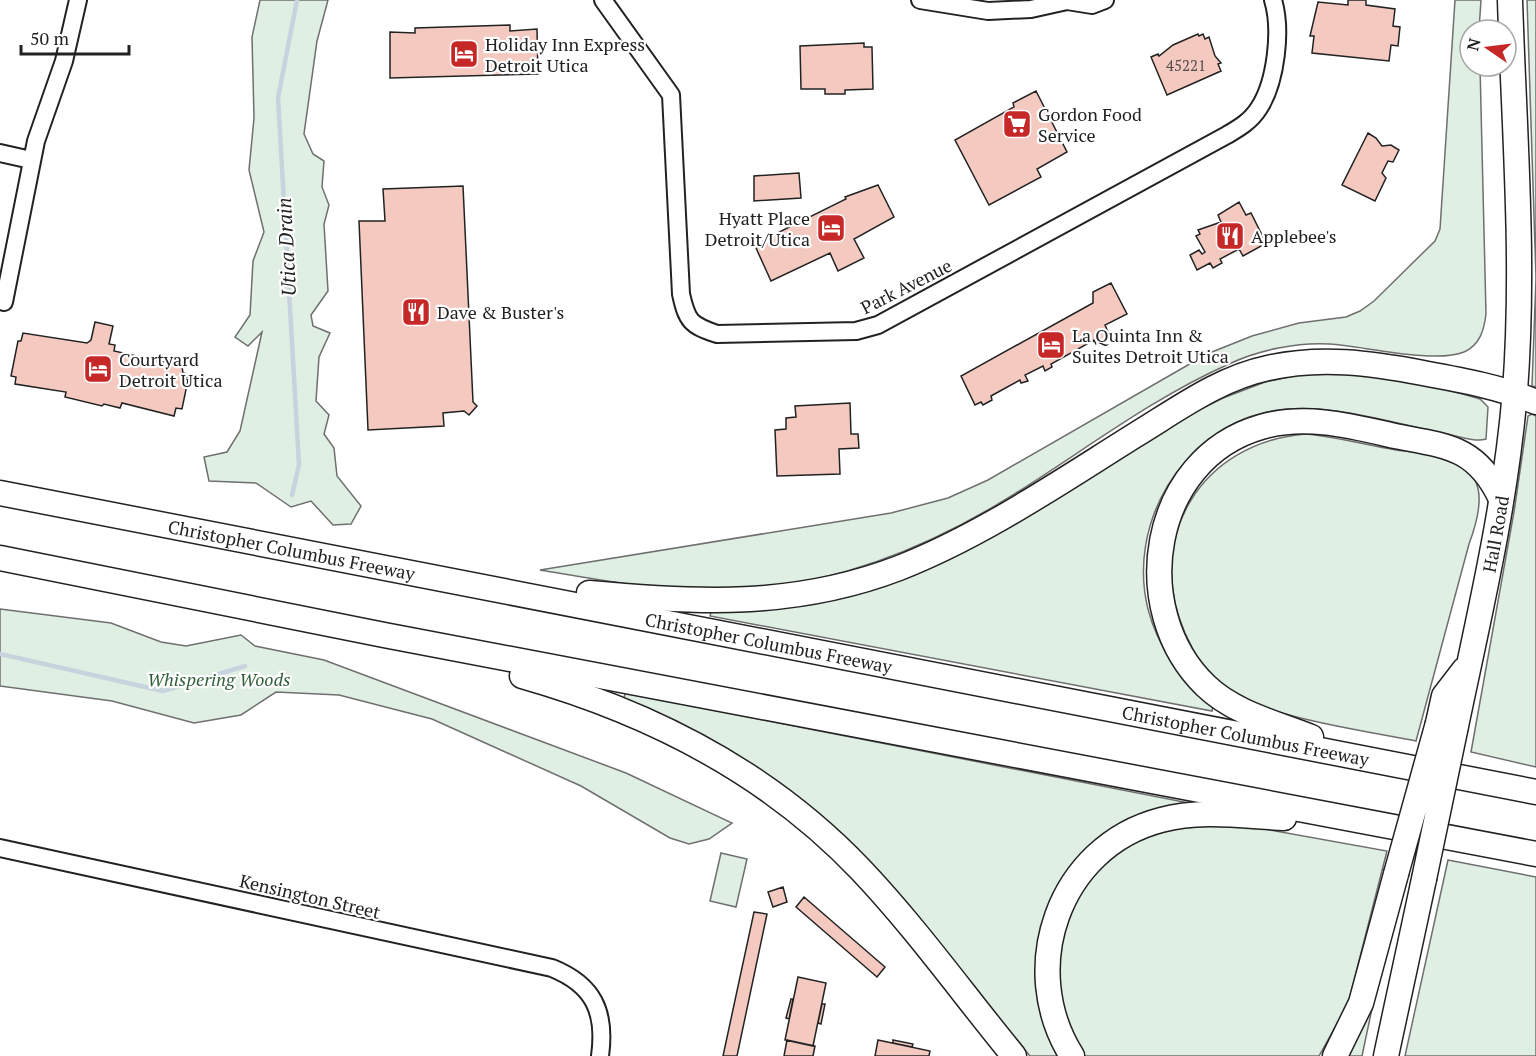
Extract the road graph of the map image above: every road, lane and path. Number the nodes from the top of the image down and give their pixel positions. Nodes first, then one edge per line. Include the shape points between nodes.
1 (78, 0) edge
2 (603, 0) edge
3 (920, 0) edge
4 (1068, 0) edge
5 (1105, 0) edge
6 (1273, 0) edge
7 (1509, 0) edge
8 (0, 153) edge
9 (32, 160) junction
10 (4, 302) dead end
11 (1525, 397) edge
12 (0, 493) edge
13 (1501, 499) junction
14 (0, 558) edge
15 (461, 582) junction
16 (384, 636) junction
17 (1447, 725) junction
18 (1375, 761) junction
19 (1536, 792) edge
20 (1387, 825) junction
21 (0, 848) edge
22 (1536, 854) edge
23 (600, 1056) edge
24 (1014, 1056) edge
25 (1072, 1056) edge
26 (1335, 1056) edge
27 (1386, 1056) edge

1 - 9 street via 64,61
2 - 6 street, Park Avenue via 671,96 681,294 685,313 695,326 717,334 856,331 878,325 1227,135 1252,117 1265,96 1277,42
3 - 4 street via 988,11 1031,9
4 - 5 street via 1092,5
7 - 11 highway, Hall Road
8 - 9 street
9 - 10 street
11 - 13 highway, Hall Road
11 - 15 highway via 1360,363 1306,362 1265,368 1197,397 944,548 872,577 769,599 711,602
12 - 15 highway, Christopher Columbus Freeway
13 - 17 highway, Hall Road via 1469,662
13 - 18 highway via 1483,468 1462,452 1357,428 1306,421 1259,428 1216,450 1173,503 1160,542 1158,585 1167,625 1195,675 1234,707
14 - 16 highway
15 - 18 highway, Christopher Columbus Freeway
16 - 20 highway
16 - 24 highway via 566,688 653,723 721,758 818,828 861,870
17 - 26 highway, bridge via 1396,874 1361,1003
17 - 27 highway, Hall Road, bridge via 1424,879
18 - 19 highway, Christopher Columbus Freeway
20 - 22 highway
20 - 25 highway via 1190,814 1158,820 1108,846 1068,891 1058,910 1047,950 1050,1009
21 - 23 street, Kensington Street via 552,968 582,985 597,1005

